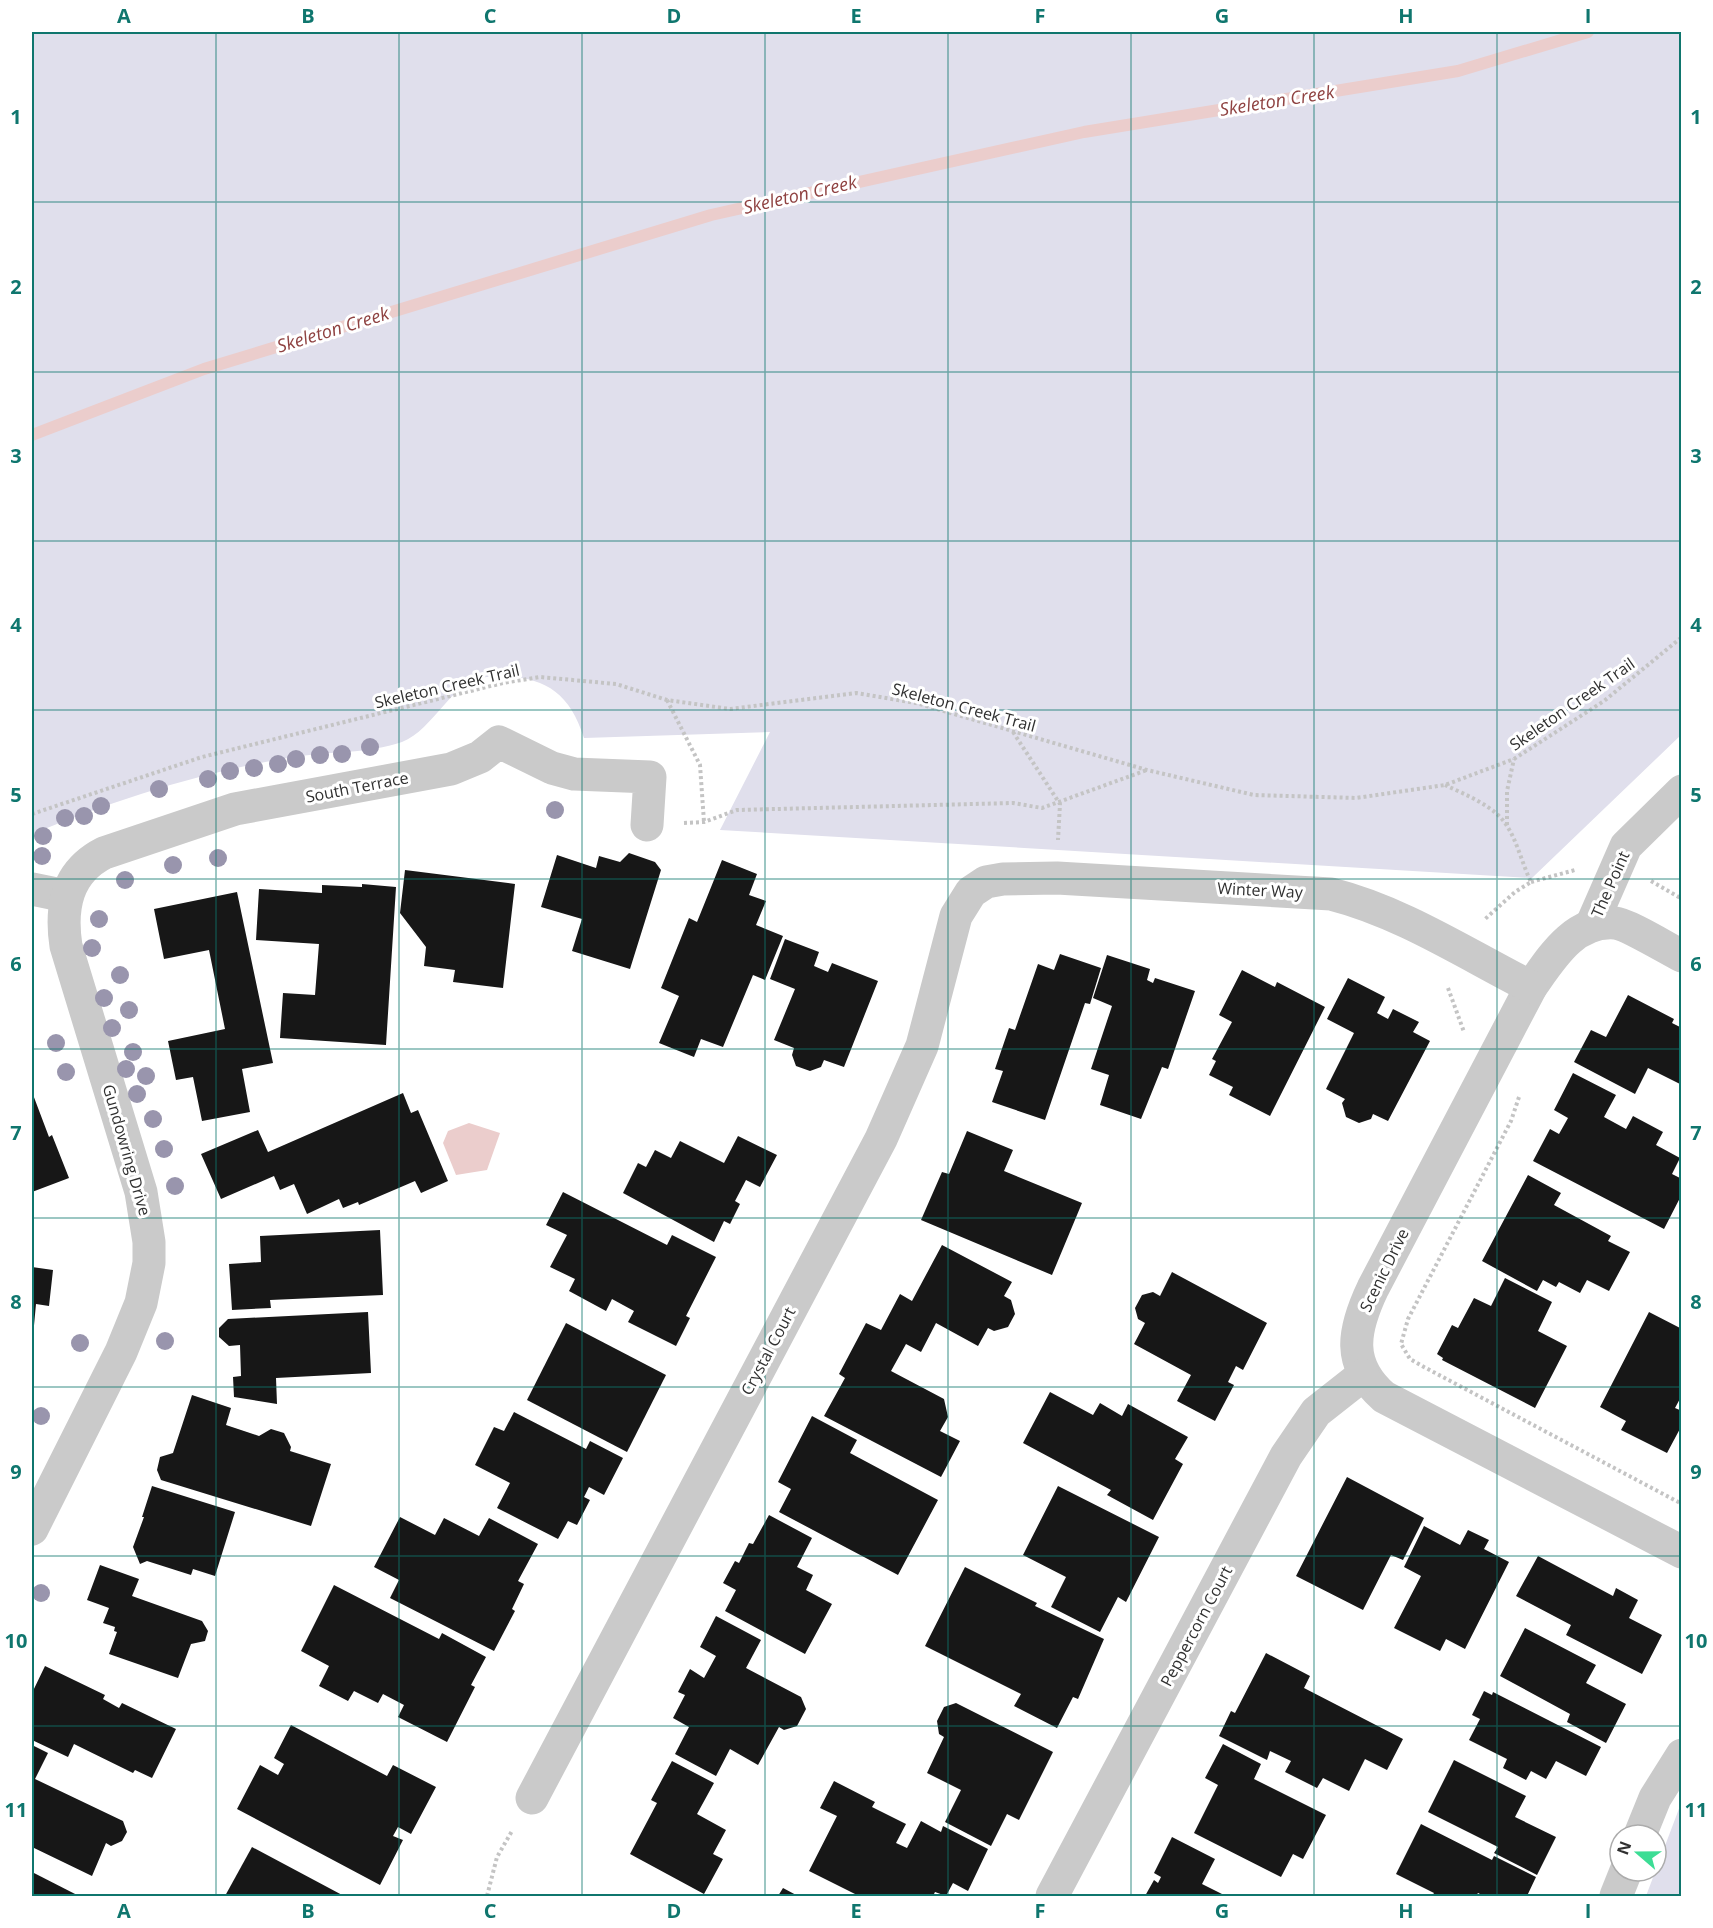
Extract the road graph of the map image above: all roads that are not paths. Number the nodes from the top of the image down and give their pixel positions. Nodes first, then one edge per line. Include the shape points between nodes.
1 (1682, 791) edge
2 (647, 825) road end
3 (32, 889) edge
4 (971, 892) joint
5 (66, 896) junction
6 (1591, 926) junction
7 (1682, 956) edge
8 (1531, 987) junction
9 (1363, 1375) junction
10 (32, 1529) edge
11 (1682, 1552) edge
12 (1682, 1755) edge
13 (532, 1798) road end
14 (1645, 1823) edge
15 (1052, 1896) edge

1 - 6 street, The Point via 1626,846
2 - 5 street, South Terrace via 650,777 574,774 552,768 499,742 480,757 451,769 235,809 105,853 79,871
3 - 5 street
4 - 8 street, Winter Way via 986,882 1003,879 1057,878 1331,894 1391,915
4 - 13 street, Crystal Court via 949,937 922,1046 881,1139
5 - 10 street, Gundowring Drive via 62,919 66,946 141,1192 149,1263 141,1304 121,1352
6 - 7 street via 1617,923
6 - 8 street, Scenic Drive via 1563,943
8 - 9 street, Scenic Drive via 1363,1310 1356,1343
9 - 11 street via 1378,1392 1399,1405
9 - 15 street, Peppercorn Court via 1316,1412 1286,1456
12 - 14 street via 1660,1788

